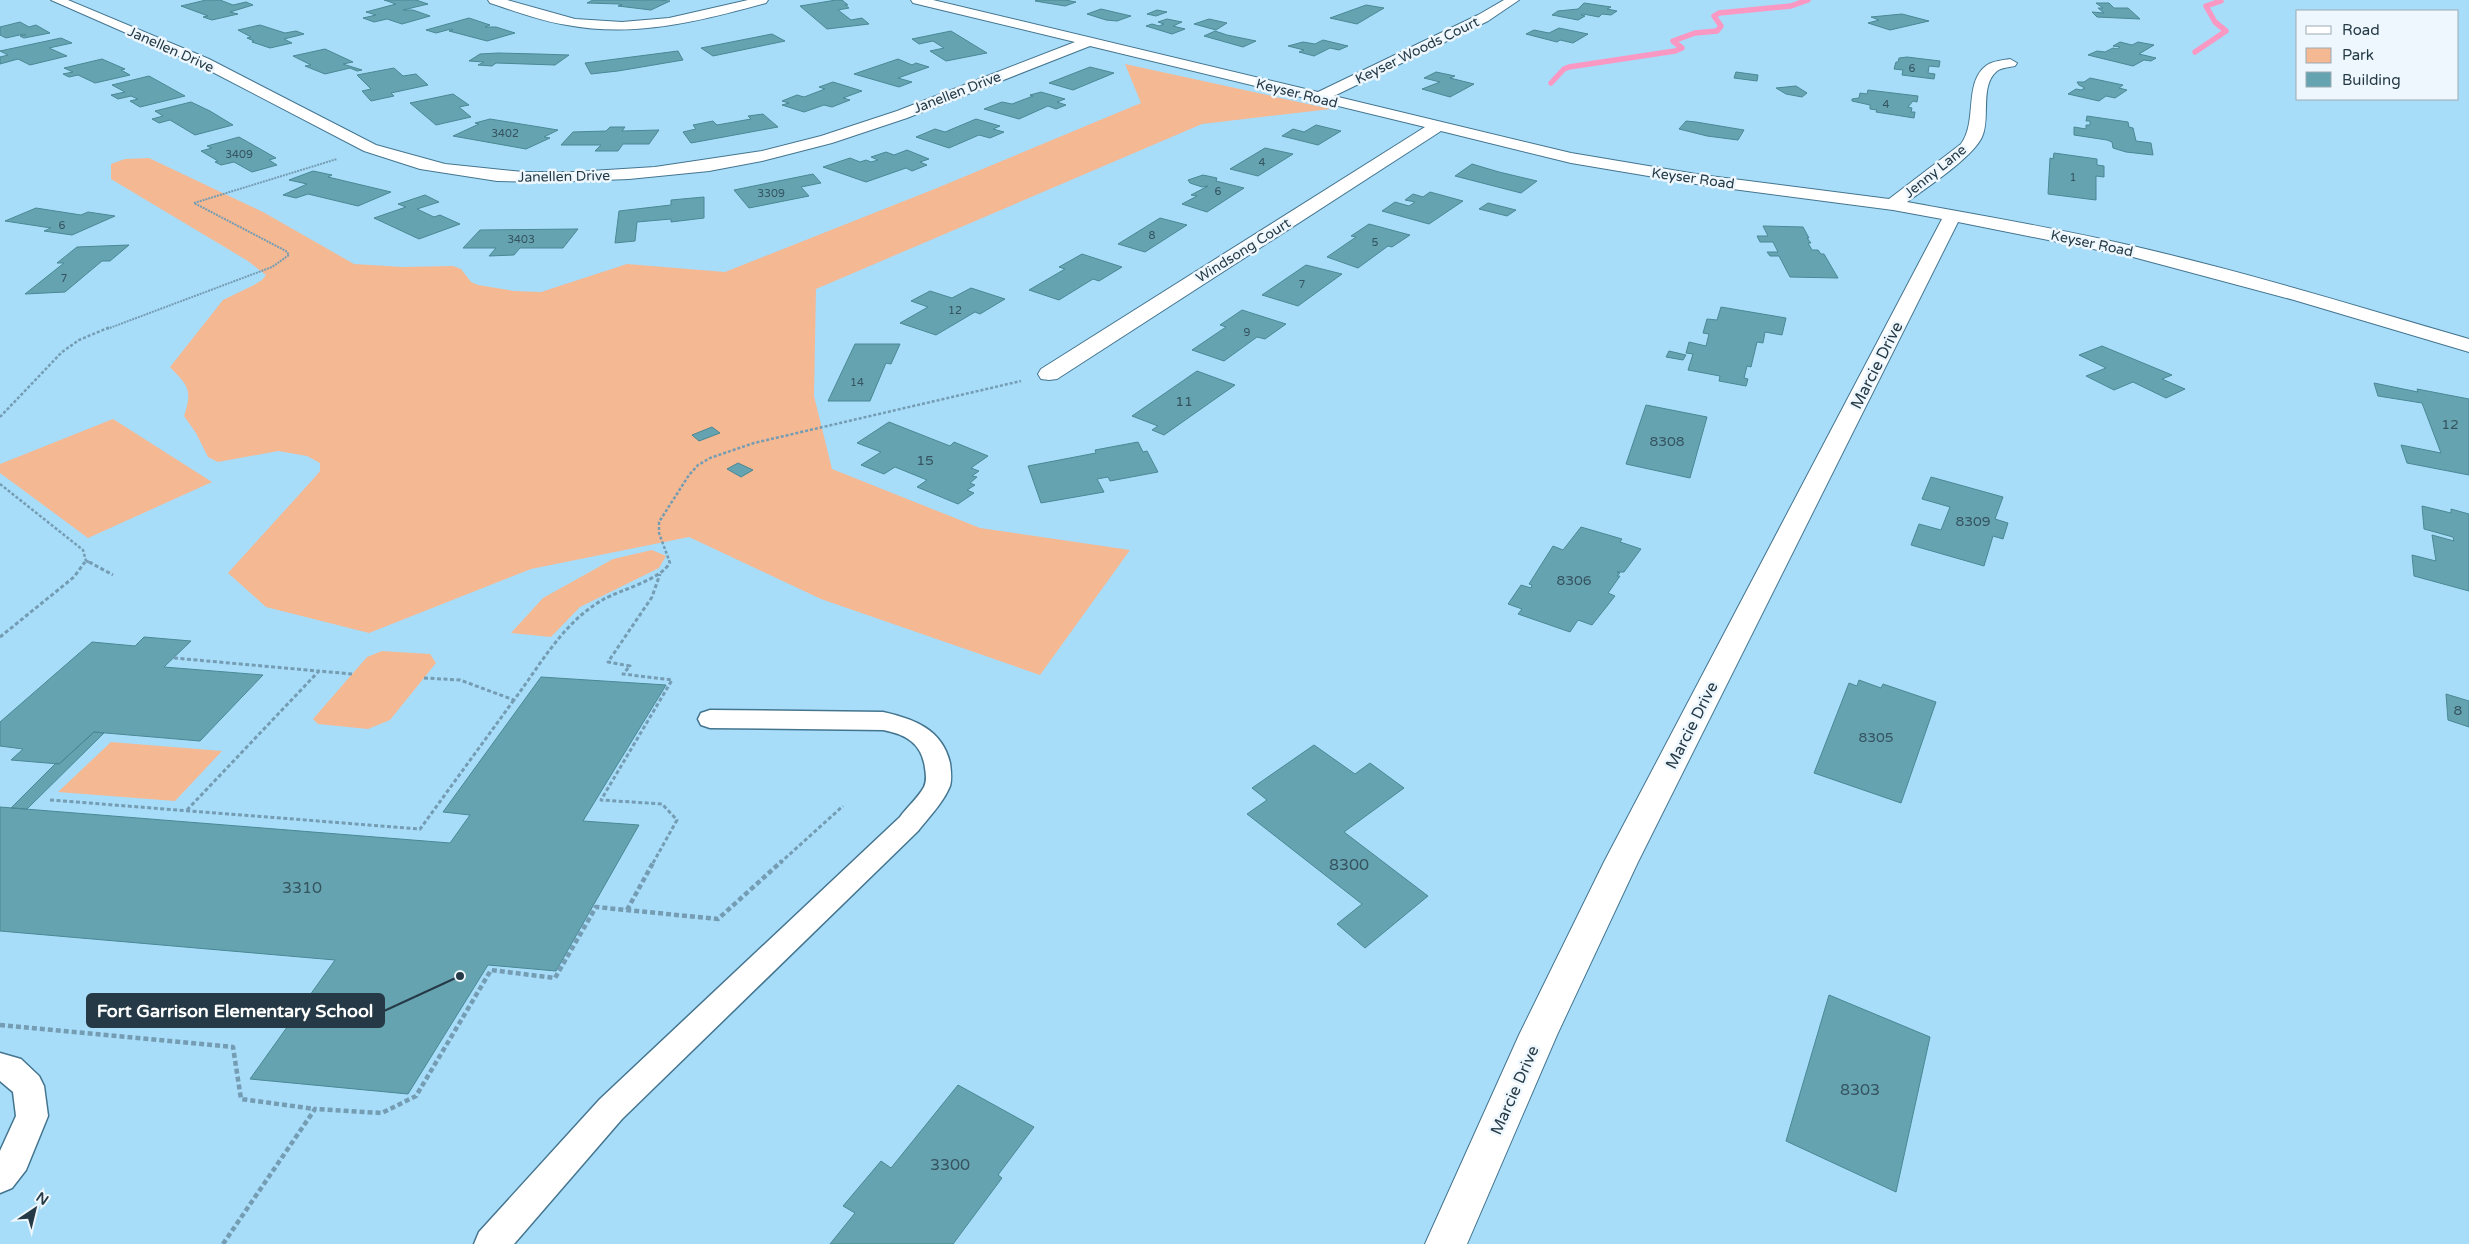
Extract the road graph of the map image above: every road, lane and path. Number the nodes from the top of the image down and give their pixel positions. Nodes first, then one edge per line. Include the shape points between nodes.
1 (57, 0) edge
2 (494, 0) edge
3 (762, 0) edge
4 (918, 0) edge
5 (1513, 0) edge
6 (1087, 42) junction
7 (2010, 63) dead end
8 (1318, 98) junction
9 (1437, 127) junction
10 (344, 156) dead end
11 (1893, 205) junction
12 (1953, 216) junction
13 (2469, 346) edge
14 (1049, 374) joint
15 (0, 417) edge
16 (0, 484) edge
17 (86, 561) junction
18 (660, 574) junction
19 (113, 575) dead end
20 (0, 637) edge
21 (174, 658) dead end
22 (319, 671) junction
23 (352, 674) dead end
24 (424, 678) dead end
25 (514, 700) junction
26 (710, 719) dead end
27 (50, 800) dead end
28 (843, 806) dead end
29 (187, 811) junction
30 (627, 910) junction
31 (0, 1025) edge
32 (0, 1067) edge
33 (315, 1109) junction
34 (0, 1178) edge
35 (223, 1244) edge
36 (491, 1244) edge
37 (1446, 1244) edge

1 - 6 street, Janellen Drive via 204,62 395,158 447,170 518,177 644,173 786,151 870,125
2 - 3 street via 574,23 620,26 692,19
4 - 6 street, Keyser Road
5 - 8 street, Keyser Woods Court via 1483,18
6 - 8 street, Keyser Road
7 - 11 street, Jenny Lane via 1993,67 1982,80 1977,125 1974,137 1966,147
8 - 9 street, Keyser Road
9 - 11 street, Keyser Road via 1621,167
9 - 14 street, Windsong Court
10 - 15 path via 194,203 289,255 272,267 79,340 62,352
11 - 12 street, Keyser Road
12 - 13 street, Keyser Road via 2068,237 2210,270
12 - 37 street, Marcie Drive via 1620,862 1538,1035
14 - 18 path via 762,441 696,466 659,522 659,539 670,555 670,564
16 - 17 path via 83,550
17 - 19 path
17 - 20 path via 74,577
18 - 25 path via 597,603 578,617 564,631
18 - 30 path via 652,598 608,662 630,666 623,674 672,680 601,800 662,804 677,820
21 - 22 path
22 - 23 path
22 - 29 path
24 - 25 path via 460,680
25 - 29 path via 420,829
26 - 36 lane via 883,721 905,725 921,733 934,749 937,786 909,824 611,1109
27 - 29 path
28 - 30 path via 718,919
30 - 33 path via 596,907 554,978 491,970 416,1096 382,1114
31 - 33 path via 233,1047 241,1099
32 - 34 lane via 10,1069 28,1086 32,1116 14,1159
33 - 35 path

